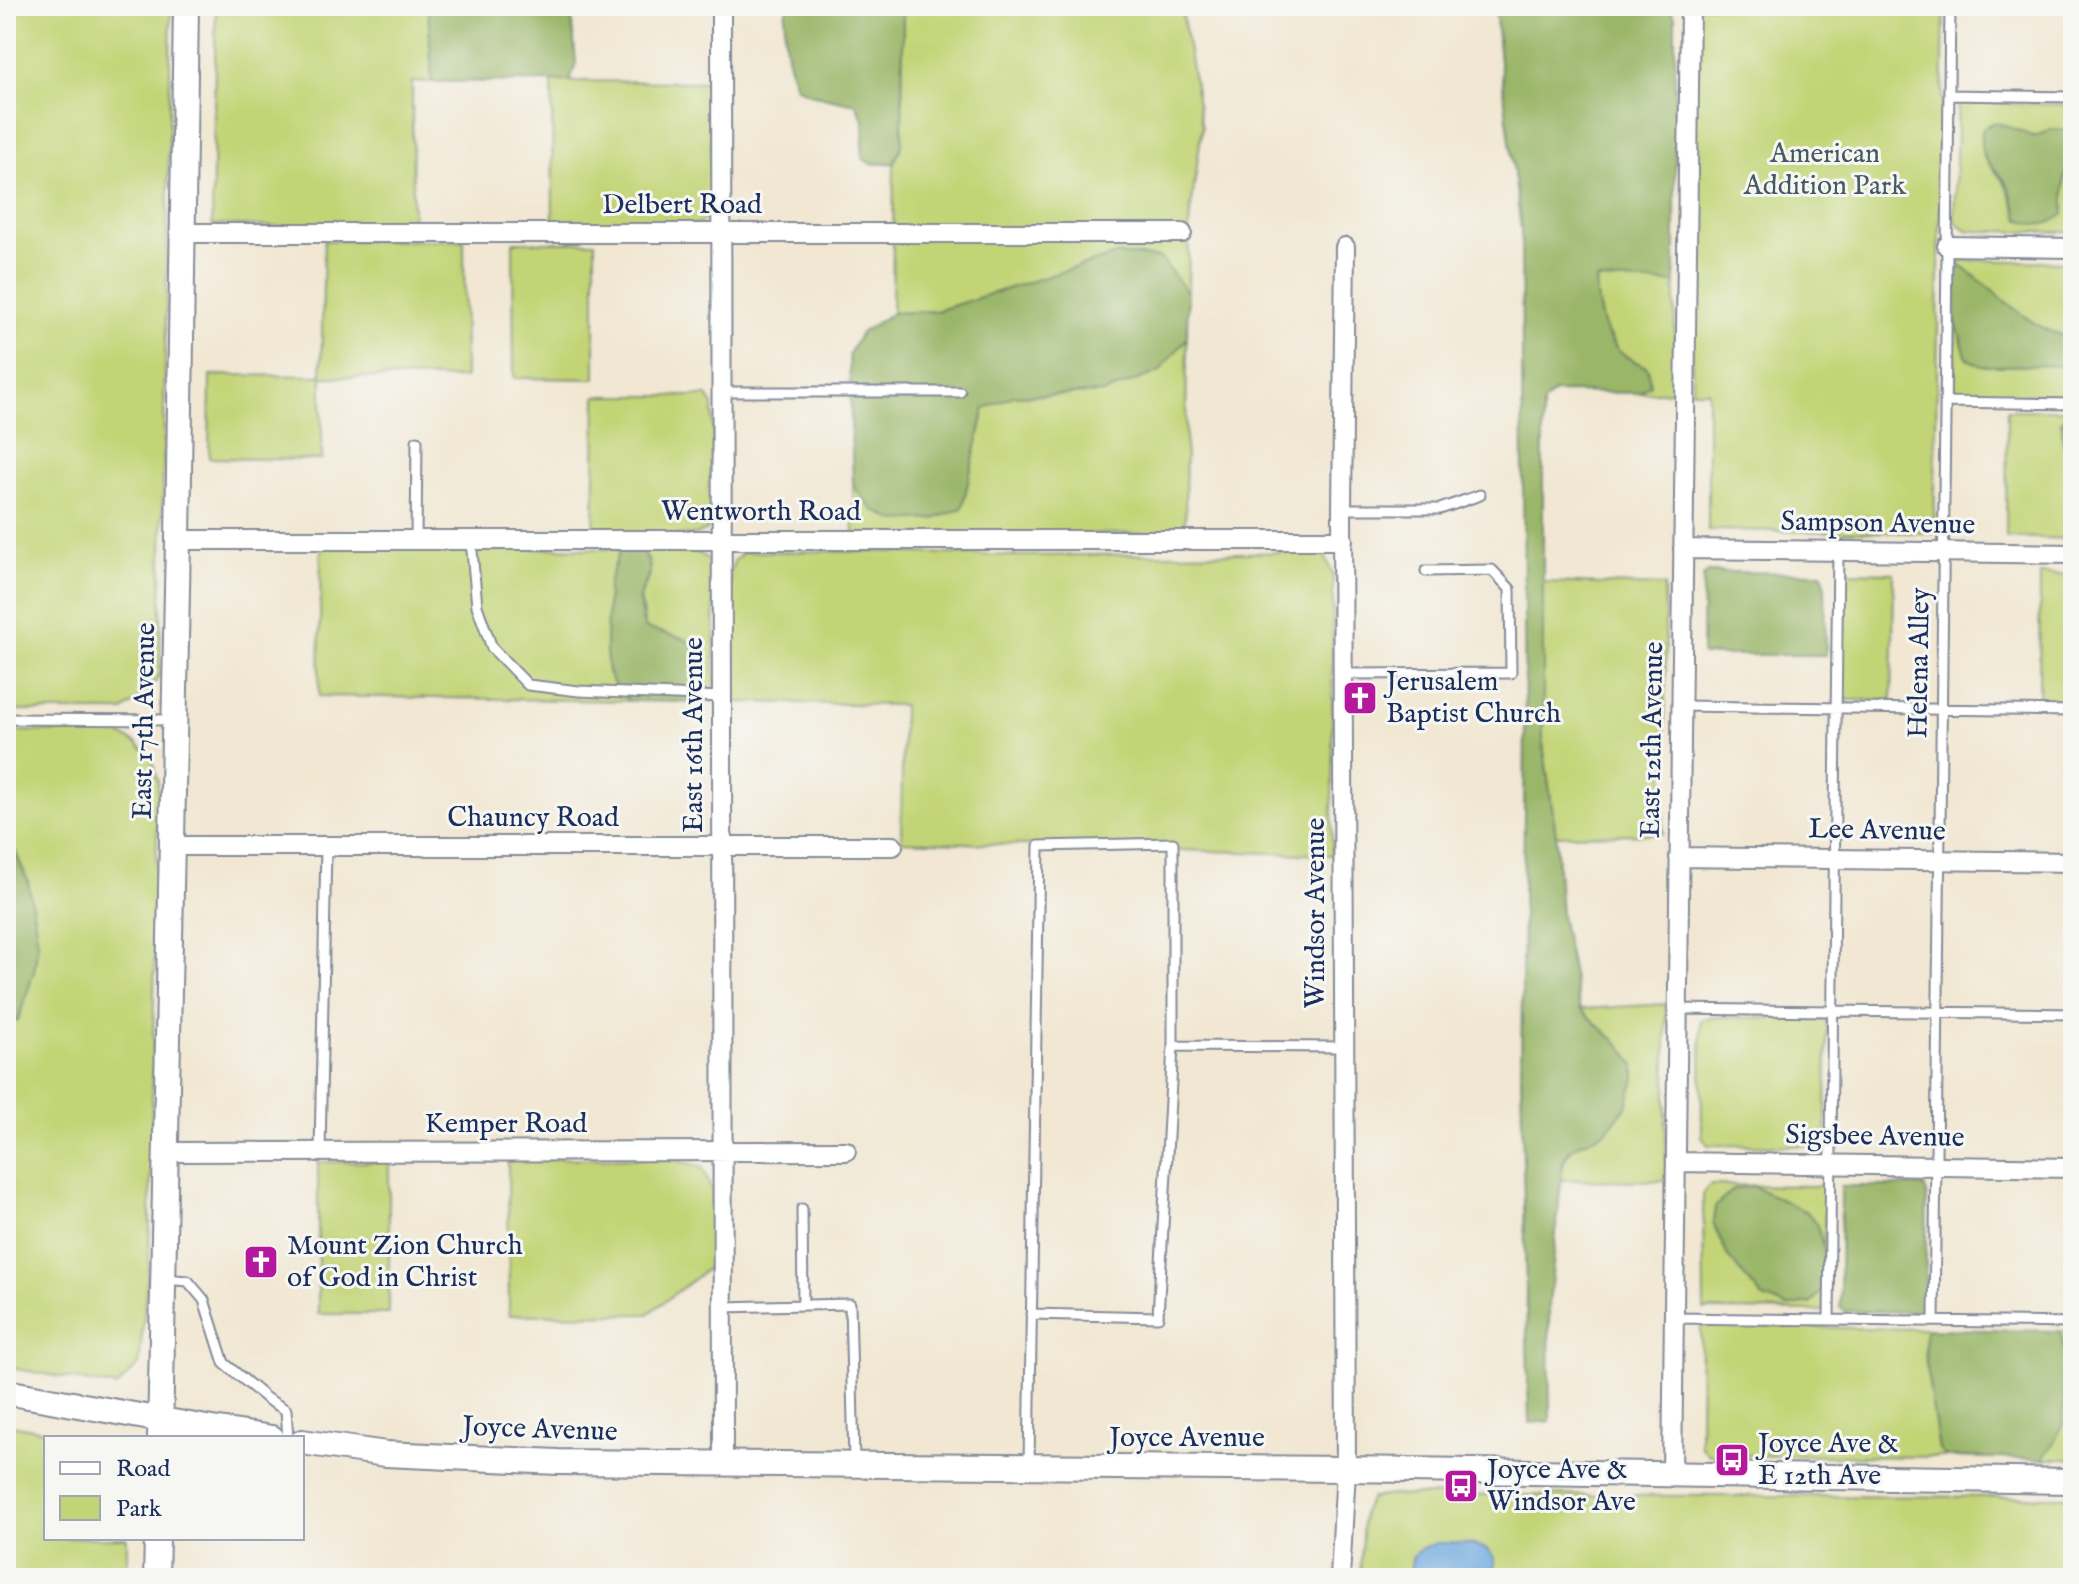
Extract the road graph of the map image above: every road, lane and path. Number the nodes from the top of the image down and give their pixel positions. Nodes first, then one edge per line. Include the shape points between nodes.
1 (186, 6) edge
2 (721, 6) edge
3 (1690, 6) edge
4 (1950, 6) edge
5 (1949, 95) junction
6 (2073, 97) edge
7 (182, 233) junction
8 (722, 233) junction
9 (1182, 233) dead end
10 (1947, 246) junction
11 (1345, 247) dead end
12 (2073, 248) edge
13 (722, 392) junction
14 (960, 392) dead end
15 (1945, 402) junction
16 (2073, 404) edge
17 (417, 441) dead end
18 (1480, 495) dead end
19 (1342, 509) junction
20 (178, 540) junction
21 (416, 540) junction
22 (471, 540) junction
23 (722, 540) junction
24 (1343, 540) junction
25 (1683, 549) junction
26 (1838, 551) junction
27 (1944, 553) junction
28 (2073, 554) edge
29 (1426, 571) dead end
30 (1344, 674) junction
31 (722, 697) junction
32 (1681, 706) junction
33 (1836, 708) junction
34 (1942, 709) junction
35 (2073, 711) edge
36 (6, 719) edge
37 (174, 720) junction
38 (172, 846) junction
39 (326, 846) junction
40 (722, 846) junction
41 (893, 846) dead end
42 (1679, 857) junction
43 (1835, 859) junction
44 (1940, 860) junction
45 (2073, 862) edge
46 (1678, 1009) junction
47 (1833, 1011) junction
48 (1938, 1012) junction
49 (2073, 1014) edge
50 (1173, 1046) junction
51 (1345, 1047) junction
52 (846, 1151) dead end
53 (167, 1152) junction
54 (320, 1152) junction
55 (723, 1152) junction
56 (1676, 1162) junction
57 (1831, 1164) junction
58 (1936, 1166) junction
59 (2073, 1168) edge
60 (802, 1209) dead end
61 (164, 1279) junction
62 (803, 1305) junction
63 (723, 1307) junction
64 (1031, 1314) junction
65 (1674, 1318) junction
66 (1829, 1320) junction
67 (1934, 1321) junction
68 (2073, 1323) edge
69 (6, 1392) edge
70 (161, 1429) edge
71 (247, 1436) edge
72 (288, 1436) edge
73 (304, 1442) edge
74 (723, 1463) junction
75 (854, 1465) junction
76 (1029, 1467) junction
77 (1346, 1469) junction
78 (1672, 1474) junction
79 (2073, 1481) edge
80 (157, 1540) edge
81 (156, 1578) edge
82 (1340, 1578) edge

1 - 7 street, East 17th Avenue
2 - 8 street, East 16th Avenue
3 - 25 street, East 12th Avenue
4 - 5 lane, Helena Alley
5 - 6 lane
5 - 10 lane, Helena Alley
7 - 8 street, Delbert Road
7 - 20 street, East 17th Avenue
8 - 9 street, Delbert Road
8 - 13 street, East 16th Avenue
10 - 12 street
10 - 15 lane, Helena Alley
11 - 19 street, Windsor Avenue
13 - 14 lane
13 - 23 street, East 16th Avenue
15 - 16 lane
15 - 27 lane, Helena Alley
17 - 21 lane
18 - 19 lane via 1440,509
19 - 24 street, Windsor Avenue
20 - 21 street, Wentworth Road
20 - 37 street, East 17th Avenue
21 - 22 street, Wentworth Road
22 - 23 street, Wentworth Road
22 - 31 lane via 477,606 492,648 528,685
23 - 24 street, Wentworth Road
23 - 31 street, East 16th Avenue
24 - 30 street, Windsor Avenue
25 - 26 street, Sampson Avenue
25 - 32 street, East 12th Avenue
26 - 27 street, Sampson Avenue
26 - 33 lane
27 - 28 street, Sampson Avenue
27 - 34 lane, Helena Alley
29 - 30 lane via 1492,570 1510,589 1511,673
30 - 51 street, Windsor Avenue
31 - 40 street, East 16th Avenue
32 - 33 lane
32 - 42 street, East 12th Avenue
33 - 34 lane
33 - 43 lane
34 - 35 lane
34 - 44 lane, Helena Alley
36 - 37 lane
37 - 38 street, East 17th Avenue
38 - 39 street, Chauncy Road
38 - 53 street, East 17th Avenue
39 - 40 street, Chauncy Road
39 - 54 lane
40 - 41 street, Chauncy Road
40 - 55 street, East 16th Avenue
42 - 43 street, Lee Avenue
42 - 46 street, East 12th Avenue
43 - 44 street, Lee Avenue
43 - 47 lane
44 - 45 street, Lee Avenue
44 - 48 lane, Helena Alley
46 - 47 lane
46 - 56 street, East 12th Avenue
47 - 48 lane
47 - 57 lane
48 - 49 lane
48 - 58 lane, Helena Alley
50 - 51 lane
50 - 64 lane via 1158,1317
50 - 64 lane via 1173,843 1039,846
51 - 77 street, Windsor Avenue
52 - 55 street, Kemper Road
53 - 54 street, Kemper Road
53 - 61 street, East 17th Avenue
54 - 55 street, Kemper Road
55 - 63 street, East 16th Avenue
56 - 57 street, Sigsbee Avenue
56 - 65 street, East 12th Avenue
57 - 58 street, Sigsbee Avenue
57 - 66 lane
58 - 59 street, Sigsbee Avenue
58 - 67 lane, Helena Alley
60 - 62 lane
61 - 70 street, East 17th Avenue
61 - 72 lane via 188,1281 204,1300 224,1363 286,1410
62 - 63 lane
62 - 75 lane via 850,1304
63 - 74 street, East 16th Avenue
64 - 76 lane
65 - 66 lane
65 - 78 street, East 12th Avenue
66 - 67 lane
67 - 68 lane
69 - 70 street
70 - 71 street
73 - 74 street, Joyce Avenue via 400,1455
74 - 75 street, Joyce Avenue
75 - 76 street, Joyce Avenue
76 - 77 street, Joyce Avenue
77 - 78 street, Joyce Avenue
77 - 82 street, Windsor Avenue
78 - 79 street, Joyce Avenue
80 - 81 street

